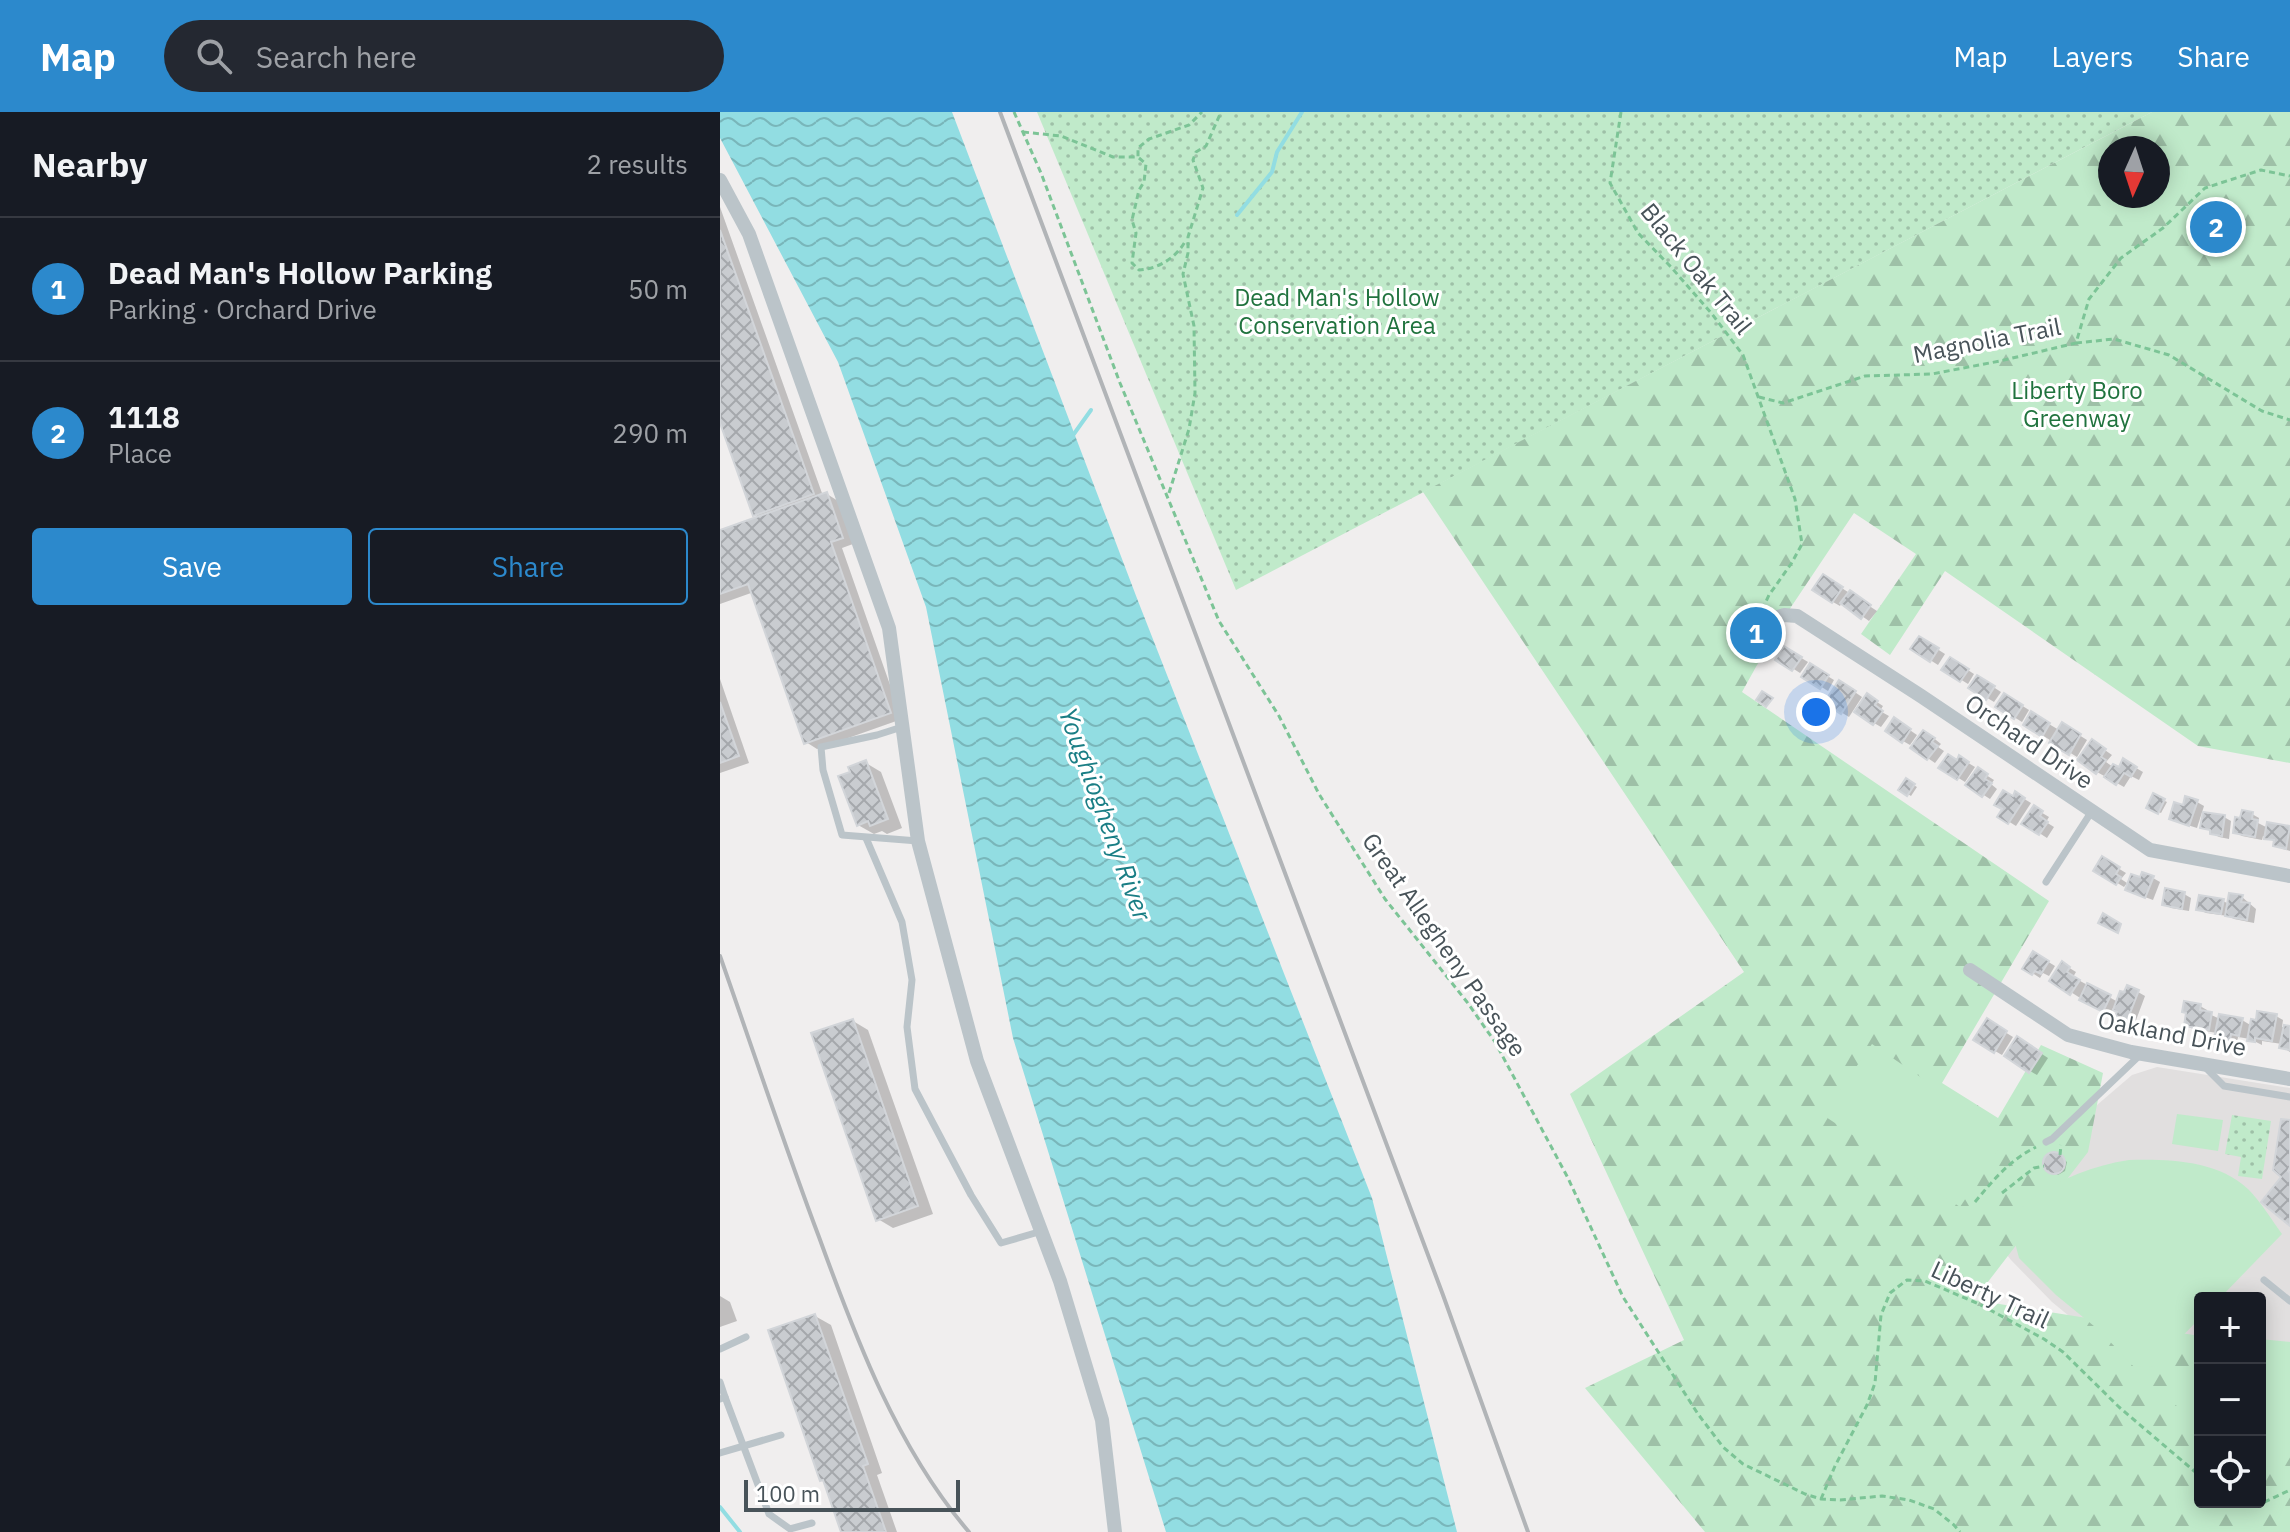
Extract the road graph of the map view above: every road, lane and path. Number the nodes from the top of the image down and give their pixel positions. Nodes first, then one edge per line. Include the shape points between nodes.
1 (1014, 112) edge
2 (1202, 112) edge
3 (1221, 112) edge
4 (1621, 112) edge
5 (1023, 132) junction
6 (1138, 157) junction
7 (2290, 176) edge
8 (720, 180) edge
9 (1188, 237) junction
10 (2076, 343) junction
11 (1759, 397) junction
12 (2290, 420) edge
13 (1168, 495) junction
14 (1759, 624) joint
15 (902, 727) junction
16 (2092, 811) junction
17 (866, 838) junction
18 (918, 841) junction
19 (2290, 876) edge
20 (2046, 882) dead end
21 (1970, 970) dead end
22 (2142, 1054) junction
23 (2200, 1063) junction
24 (2290, 1079) edge
25 (2290, 1097) edge
26 (2046, 1142) joint
27 (2044, 1166) dead end
28 (2002, 1193) dead end
29 (1975, 1202) dead end
30 (1042, 1231) junction
31 (2264, 1280) dead end
32 (2290, 1301) edge
33 (746, 1337) dead end
34 (720, 1349) edge
35 (720, 1382) edge
36 (722, 1398) edge
37 (781, 1435) dead end
38 (744, 1446) junction
39 (720, 1453) edge
40 (2194, 1471) edge
41 (2290, 1490) edge
42 (1821, 1499) junction
43 (2266, 1501) edge
44 (812, 1523) dead end
45 (1115, 1532) edge
46 (1960, 1532) edge

1 - 5 path, Great Allegheny Passage
2 - 6 path via 1189,125 1149,139 1138,148
3 - 9 path via 1206,146 1193,160 1203,188
4 - 11 path, Black Oak Trail via 1610,183 1638,233 1743,355
5 - 6 path via 1061,136 1113,157
5 - 13 path, Great Allegheny Passage
6 - 9 path via 1146,164 1132,220 1132,263 1139,270 1149,269 1171,259
7 - 10 path, Magnolia Trail via 2261,170 2205,188 2121,258 2089,299
8 - 15 street via 749,234 889,628
9 - 13 path via 1183,274 1194,326 1195,393
10 - 11 path, Magnolia Trail via 1932,374 1865,376 1783,403
10 - 12 path via 2114,339 2169,355 2262,411
11 - 14 path, Black Oak Trail via 1795,499 1802,544 1769,595
13 - 42 path, Great Allegheny Passage via 1219,621 1385,899 1495,1042 1568,1178 1623,1297 1698,1414 1743,1464
14 - 16 street, Orchard Drive via 1797,616
15 - 17 lane via 821,747 842,835
15 - 18 street
16 - 19 street, Orchard Drive via 2150,850
16 - 20 lane
17 - 18 lane
17 - 30 lane via 902,922 912,980 907,1027 915,1089 1001,1243
18 - 30 street via 977,1061
21 - 22 street, Oakland Drive via 2068,1035
22 - 23 street, Oakland Drive
22 - 26 lane
23 - 24 street, Oakland Drive
23 - 25 lane via 2224,1086
26 - 29 path via 2020,1155
27 - 28 path
30 - 45 street via 1102,1420
31 - 32 lane
33 - 34 lane
35 - 36 lane
36 - 38 lane
37 - 38 lane
38 - 39 lane
38 - 44 lane via 769,1514 790,1529
40 - 42 path, Liberty Trail via 2044,1339 1979,1304 1925,1281 1907,1280 1890,1293 1881,1315 1875,1383
41 - 43 path
42 - 46 path, Great Allegheny Passage via 1909,1500 1934,1509

